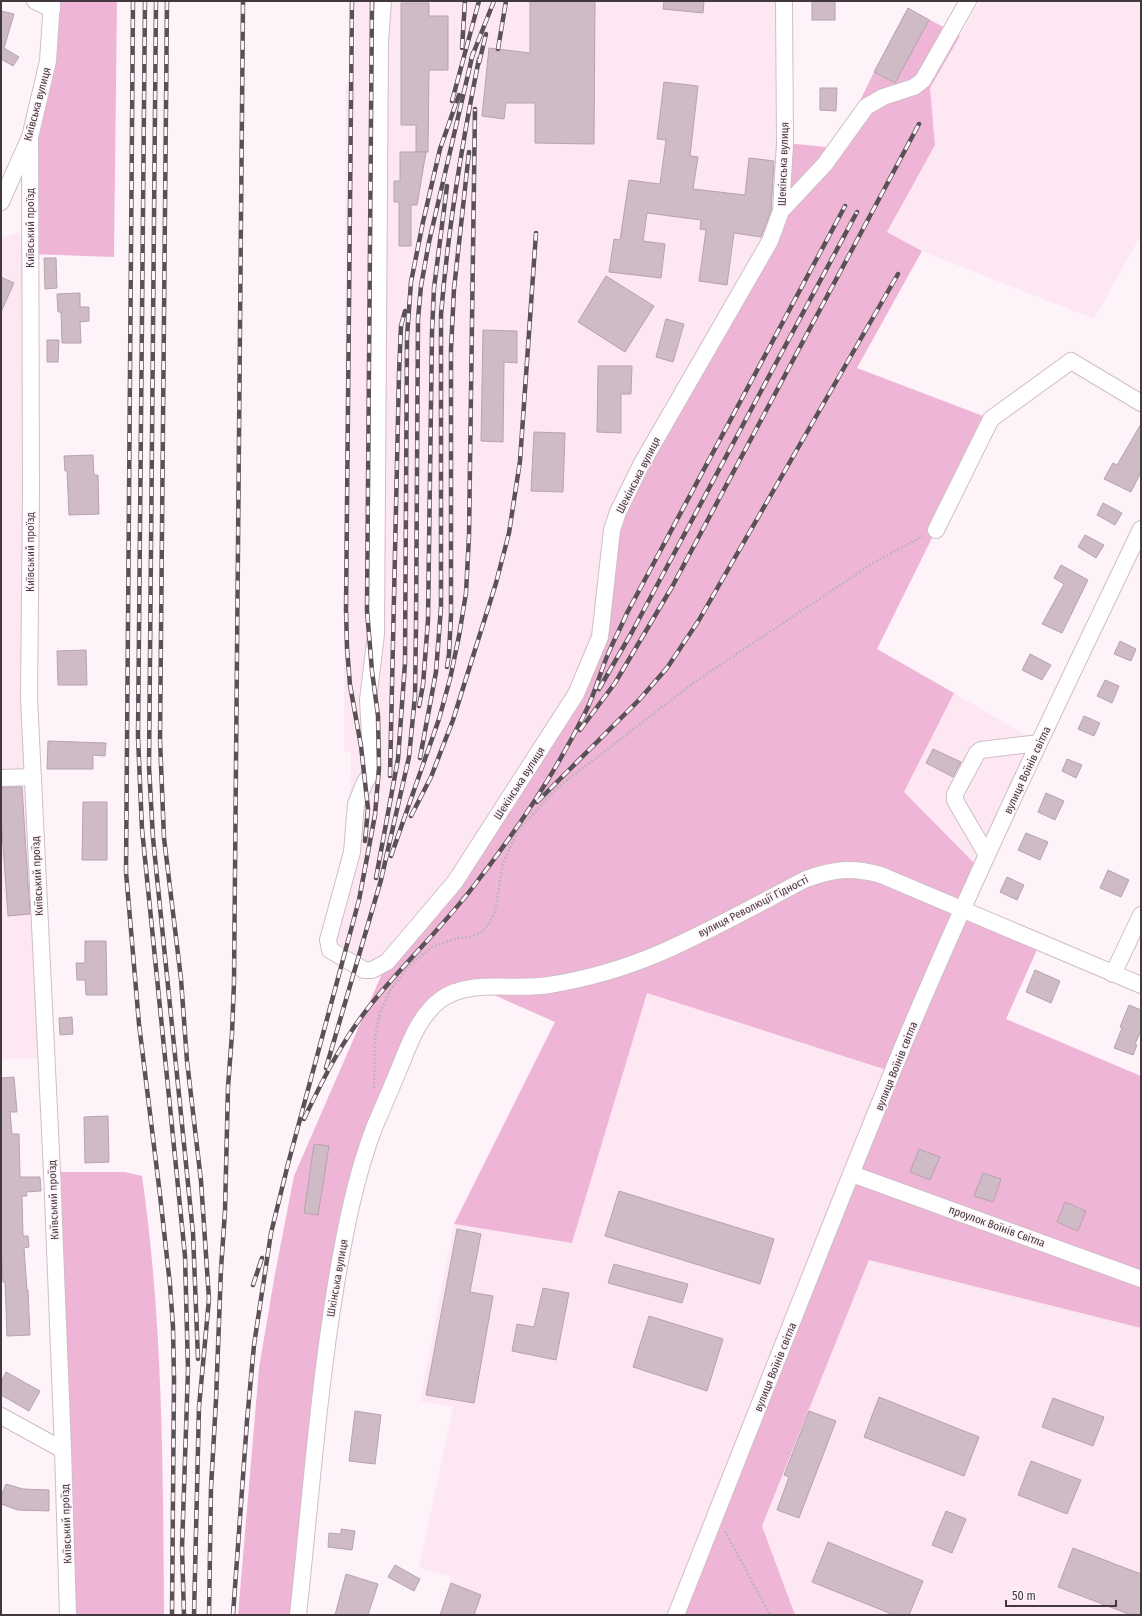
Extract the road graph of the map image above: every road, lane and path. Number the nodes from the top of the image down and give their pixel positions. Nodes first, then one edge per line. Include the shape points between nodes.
1 (35, 1) edge
2 (383, 1) edge
3 (784, 1) edge
4 (968, 1) edge
5 (52, 5) edge
6 (30, 137) junction
7 (1, 202) edge
8 (781, 211) junction
9 (1141, 403) edge
10 (1141, 529) edge
11 (936, 530) joint
12 (1039, 743) junction
13 (33, 777) junction
14 (1, 778) edge
15 (987, 855) junction
16 (963, 909) junction
17 (1141, 915) edge
18 (1113, 974) junction
19 (1141, 986) edge
20 (476, 987) joint
21 (374, 1090) dead end
22 (852, 1174) junction
23 (1141, 1279) edge
24 (1, 1416) edge
25 (64, 1450) junction
26 (716, 1515) junction
27 (68, 1615) edge
28 (298, 1615) edge
29 (676, 1615) edge
30 (770, 1615) edge

1 - 5 street
2 - 8 street, Шекінська вулиця via 380,51 376,634 368,700 372,772 356,804 352,852 328,940 330,950 364,970 372,970 387,962 455,882 576,694 600,637 612,530 618,512 641,465 770,241
3 - 8 street, Шекінська вулиця via 785,143
4 - 8 street via 923,80 914,87 883,97 866,107 825,164
5 - 6 street, Київська вулиця via 48,61
6 - 7 street, Київська вулиця
6 - 13 street, Київський проїзд via 29,698
9 - 11 street via 1070,361 991,419
10 - 12 street, вулиця Воїнів світла
11 - 21 path via 873,563 696,681 557,788 518,831 503,863 495,911 489,924 483,931 471,937 458,938 432,947 411,964 391,989 380,1012 375,1038
12 - 15 street, вулиця Воїнів світла
12 - 15 street via 981,750 955,794 957,804
13 - 14 street
13 - 25 street, Київський проїзд
15 - 16 street, вулиця Воїнів світла
16 - 18 street, вулиця Революції Гідності
16 - 20 street, вулиця Революції Гідності via 881,875 855,869 832,871 806,879 666,950 632,963 550,985 520,988
16 - 22 street, вулиця Воїнів світла
17 - 18 street
18 - 19 street, вулиця Революції Гідності
20 - 28 street, Шкінська вулиця via 450,994 439,1001 422,1019 368,1145 349,1216 329,1325
22 - 23 street, проулок Воїнів Світла
22 - 26 street, вулиця Воїнів світла
24 - 25 street
25 - 27 street, Київський проїзд
26 - 29 street, вулиця Воїнів світла
26 - 30 path

